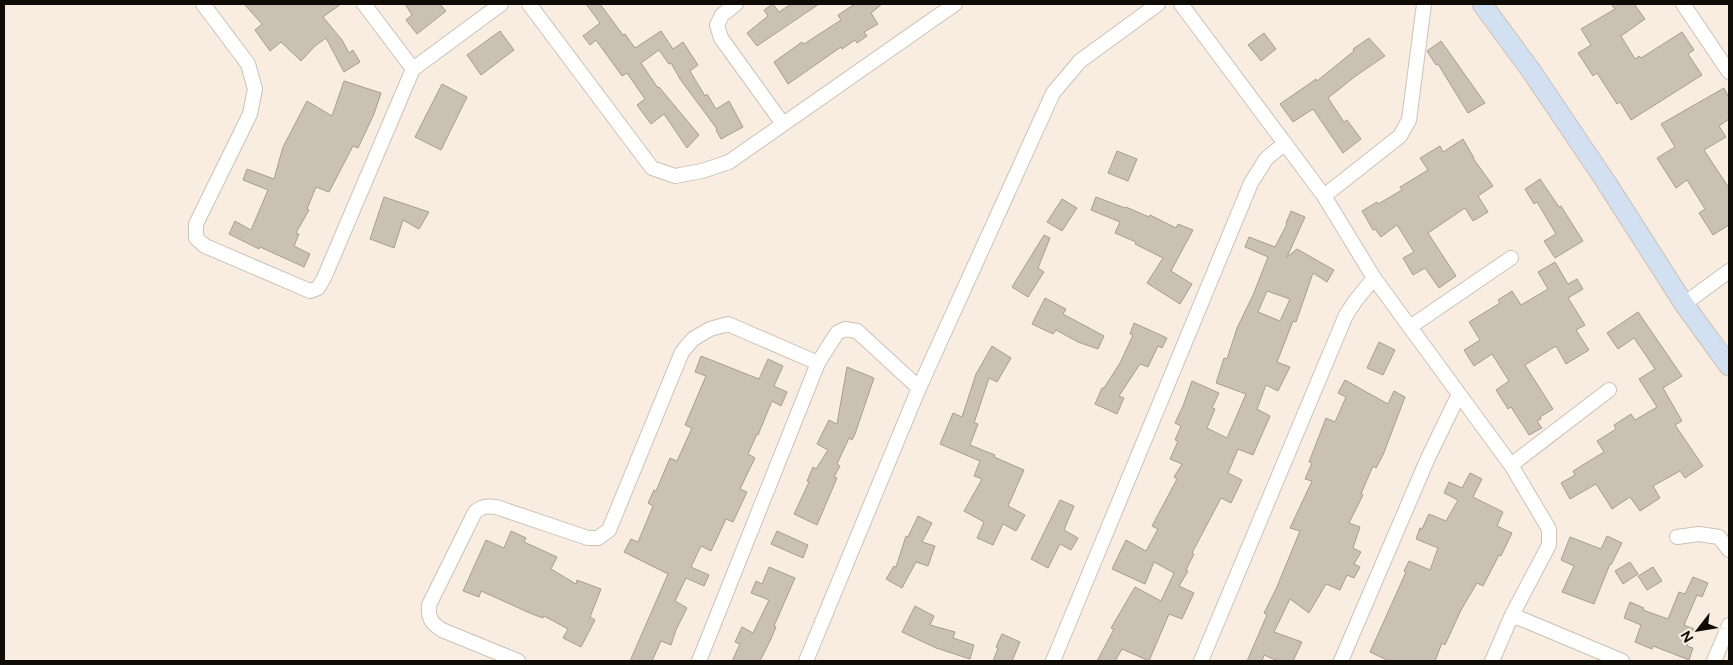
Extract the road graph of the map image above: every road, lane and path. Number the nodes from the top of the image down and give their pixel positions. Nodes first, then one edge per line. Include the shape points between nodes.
1 (203, 4) edge
2 (364, 4) edge
3 (501, 4) edge
4 (529, 4) edge
5 (736, 4) edge
6 (955, 4) edge
7 (1158, 4) edge
8 (1181, 4) edge
9 (1424, 4) edge
10 (1482, 4) edge
11 (1683, 4) edge
12 (413, 69) junction
13 (1729, 72) edge
14 (783, 124) junction
15 (1285, 143) junction
16 (1324, 196) junction
17 (1511, 258) dead end
18 (1729, 271) edge
19 (1374, 278) junction
20 (1684, 304) junction
21 (1410, 328) junction
22 (818, 363) junction
23 (1729, 366) edge
24 (919, 388) junction
25 (1609, 390) dead end
26 (1458, 394) junction
27 (1511, 465) junction
28 (1677, 537) dead end
29 (1729, 550) edge
30 (1512, 615) junction
31 (1729, 625) edge
32 (518, 661) edge
33 (699, 661) edge
34 (806, 661) edge
35 (1053, 661) edge
36 (1201, 661) edge
37 (1341, 661) edge
38 (1492, 661) edge
39 (1622, 661) edge
40 (1714, 661) edge

1 - 12 street via 248,64 255,89 250,114 196,224 196,238 205,246 310,291 318,288 324,278
2 - 12 street
3 - 12 street
4 - 14 street via 652,168 675,176 729,162
5 - 14 street via 722,14 717,25 722,38
6 - 14 street
7 - 24 street via 1080,61 1053,93
8 - 15 street
9 - 16 street via 1409,120 1400,136
10 - 20 street via 1532,72
11 - 13 street
15 - 16 street
15 - 35 street via 1266,159 1251,183
16 - 19 street
17 - 21 street
18 - 20 street
19 - 21 street
19 - 36 street via 1346,315
20 - 23 street
21 - 26 street
22 - 24 street via 837,333 845,329 857,331
22 - 32 street via 728,324 710,329 693,339 682,352 609,530 598,538 588,538 489,506 475,512 429,605 429,616 433,624 442,630
22 - 33 street
24 - 34 street
25 - 27 street
26 - 27 street
26 - 37 street
27 - 30 street via 1549,529 1549,545
28 - 29 street via 1699,534 1719,537
30 - 38 street
30 - 39 street
31 - 40 street

